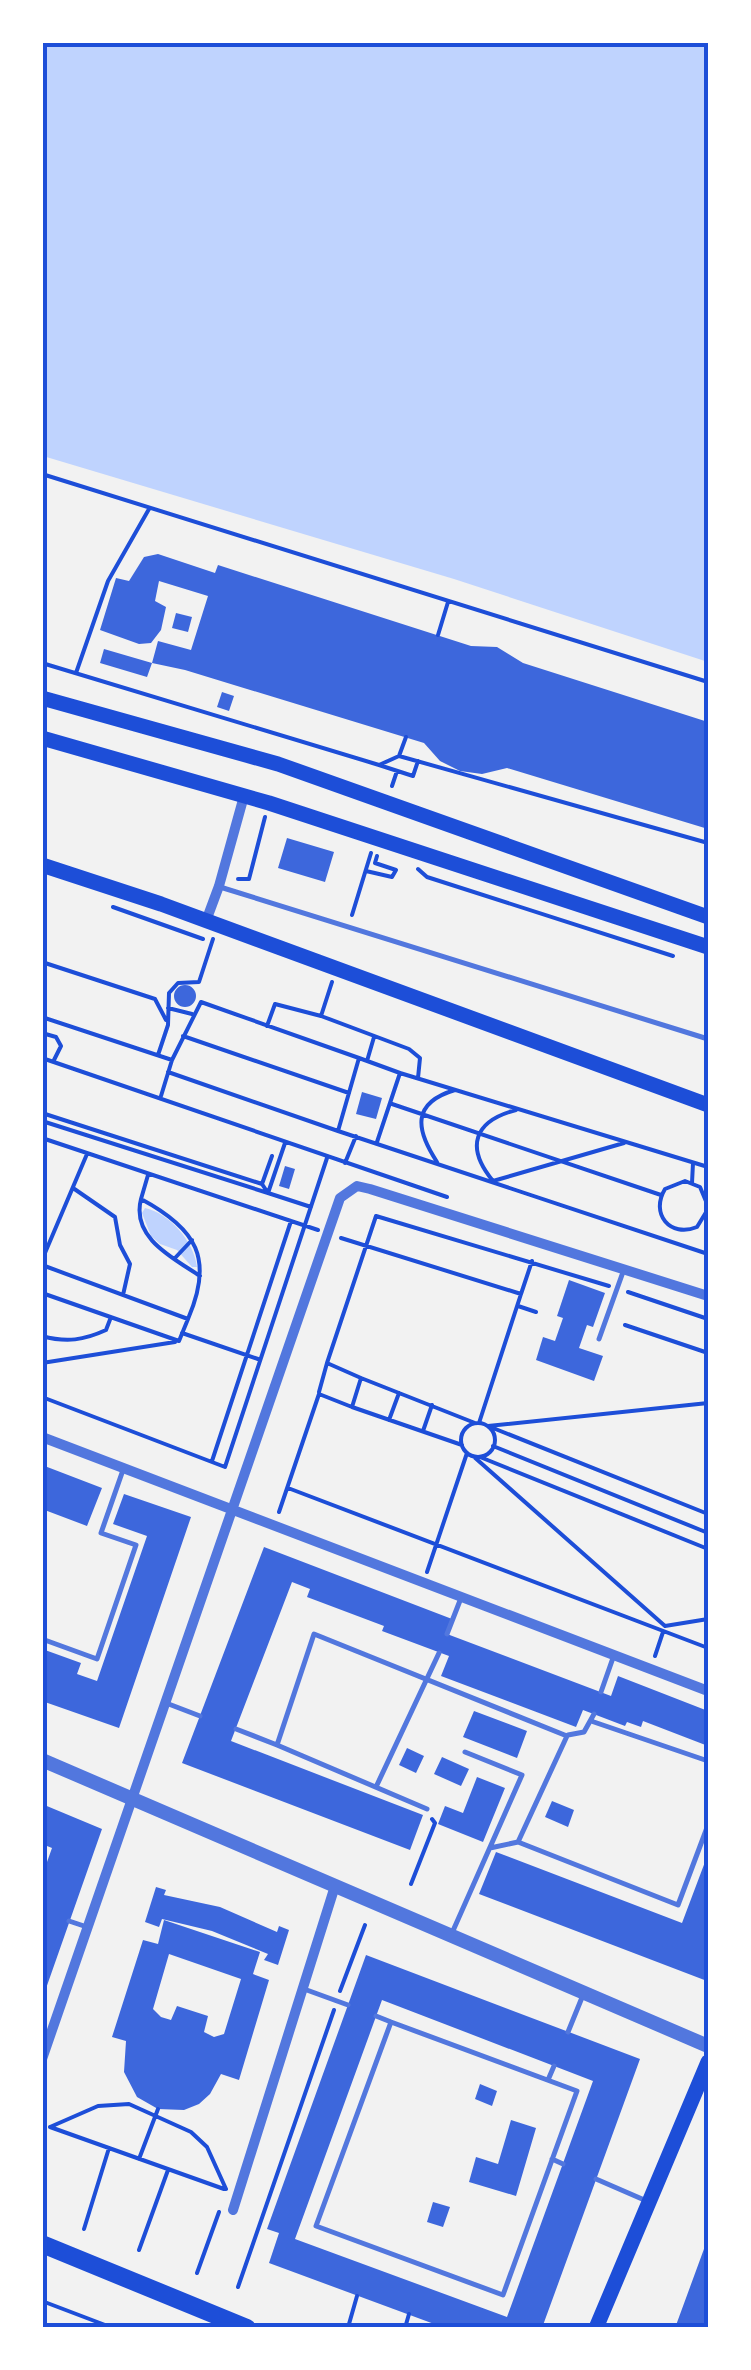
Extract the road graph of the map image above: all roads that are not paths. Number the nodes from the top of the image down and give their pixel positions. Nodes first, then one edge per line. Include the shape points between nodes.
1 (42, 698) edge
2 (42, 738) edge
3 (244, 796) junction
4 (42, 865) edge
5 (219, 886) junction
6 (708, 917) edge
7 (206, 921) junction
8 (708, 947) edge
9 (708, 1038) edge
10 (708, 1105) edge
11 (624, 1269) junction
12 (708, 1296) edge
13 (600, 1339) dead end
14 (42, 1438) edge
15 (123, 1469) junction
16 (234, 1512) junction
17 (461, 1598) junction
18 (447, 1634) dead end
19 (42, 1640) edge
20 (440, 1653) dead end
21 (614, 1655) junction
22 (428, 1680) junction
23 (708, 1691) edge
24 (601, 1692) dead end
25 (166, 1703) junction
26 (200, 1716) dead end
27 (236, 1729) dead end
28 (567, 1736) junction
29 (277, 1745) junction
30 (465, 1752) dead end
31 (42, 1760) edge
32 (708, 1760) edge
33 (376, 1787) junction
34 (132, 1798) junction
35 (427, 1808) road end
36 (708, 1825) edge
37 (518, 1842) junction
38 (490, 1848) junction
39 (335, 1886) junction
40 (69, 1921) dead end
41 (87, 1927) junction
42 (451, 1936) junction
43 (303, 1989) junction
44 (584, 1993) junction
45 (348, 2006) dead end
46 (376, 2016) dead end
47 (391, 2022) junction
48 (568, 2032) dead end
49 (708, 2046) edge
50 (42, 2059) edge
51 (708, 2062) edge
52 (554, 2066) dead end
53 (548, 2080) junction
54 (552, 2159) junction
55 (563, 2164) dead end
56 (596, 2179) dead end
57 (649, 2202) junction
58 (227, 2208) road end
59 (42, 2244) edge
60 (247, 2328) edge
61 (596, 2328) edge

1 - 6 main road via 278,764
2 - 3 main road
3 - 5 street
3 - 8 main road
4 - 7 main road
5 - 7 street
5 - 9 lane
7 - 10 main road
11 - 12 street
11 - 13 lane
11 - 16 street via 370,1189 349,1190 340,1198
14 - 15 street
15 - 16 street
15 - 19 lane via 101,1534 136,1546 97,1659
16 - 17 street
16 - 25 street
17 - 18 lane
17 - 21 street
20 - 22 lane
21 - 23 street
21 - 24 lane
22 - 28 lane
22 - 29 lane via 314,1634
22 - 33 lane
25 - 26 lane
25 - 34 street
27 - 29 lane
28 - 32 lane via 584,1732 592,1717
28 - 37 lane
29 - 33 lane
30 - 38 lane via 522,1775
31 - 34 street
33 - 35 lane
34 - 39 street
34 - 41 street
36 - 37 lane via 678,1905
37 - 38 lane
38 - 42 lane
39 - 42 street
39 - 43 street
40 - 41 lane
41 - 50 street
42 - 44 street
43 - 45 lane
43 - 58 street
44 - 48 lane
44 - 49 street
46 - 47 lane
47 - 53 lane
47 - 54 lane via 316,2226 502,2294
51 - 57 main road
52 - 53 lane
53 - 54 lane via 577,2090
54 - 55 lane
56 - 57 lane
57 - 61 main road
59 - 60 main road

